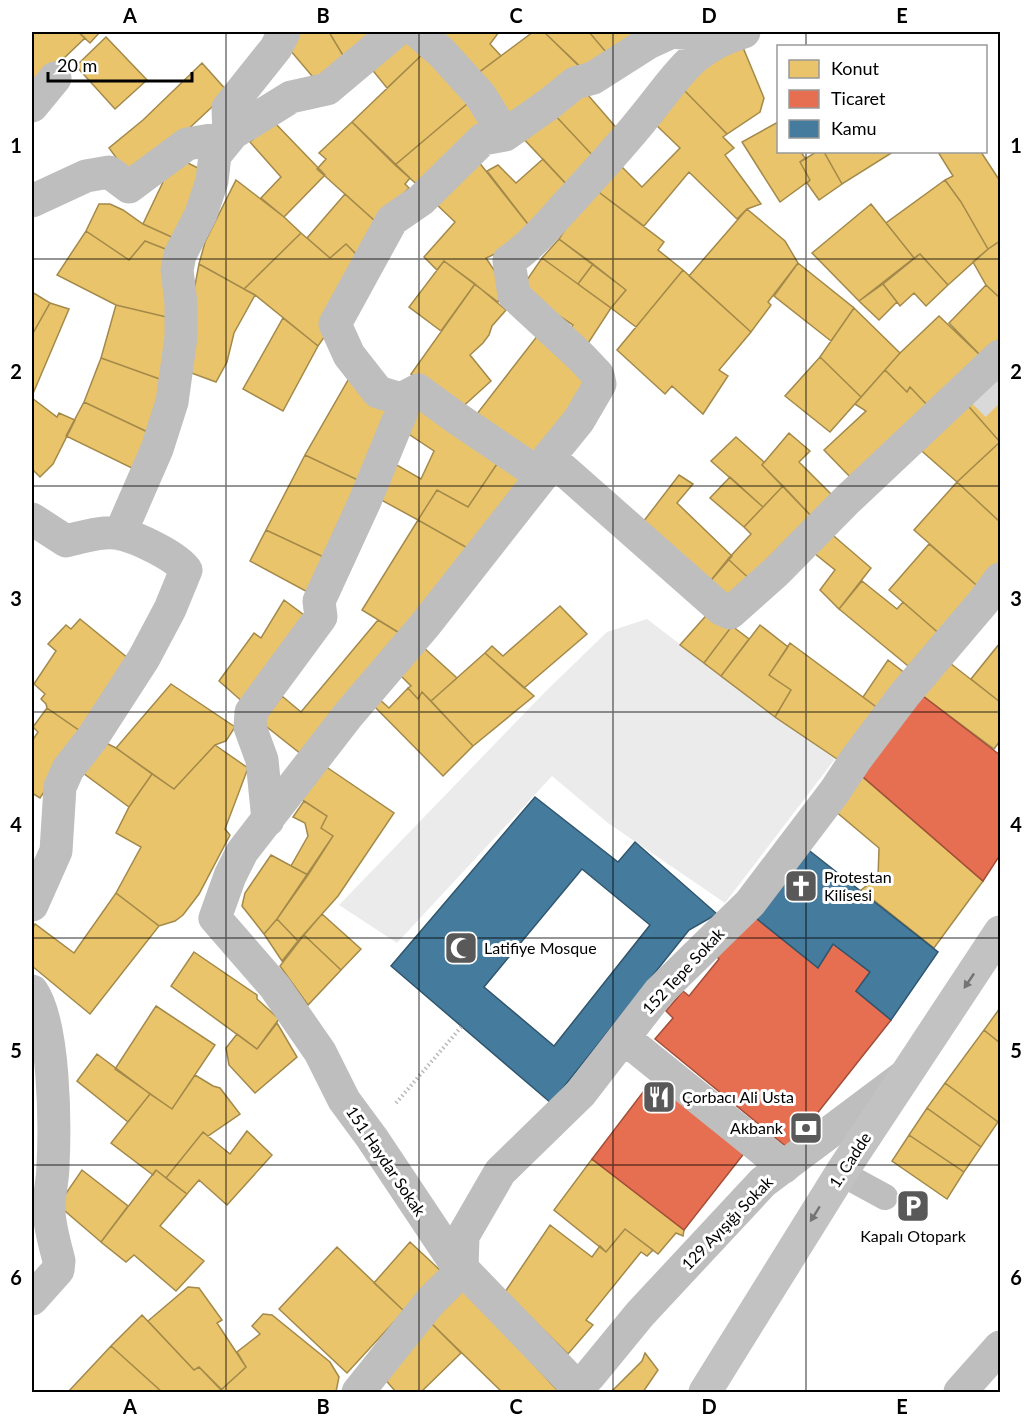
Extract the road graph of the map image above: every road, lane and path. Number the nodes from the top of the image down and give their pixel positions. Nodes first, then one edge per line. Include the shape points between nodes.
1 (284, 32) edge
2 (395, 32) edge
3 (418, 32) edge
4 (744, 32) edge
5 (713, 44) junction
6 (55, 78) dead end
7 (32, 106) edge
8 (505, 135) junction
9 (229, 137) junction
10 (32, 201) edge
11 (1000, 356) edge
12 (401, 399) junction
13 (546, 466) junction
14 (32, 519) edge
15 (120, 534) junction
16 (1000, 579) edge
17 (268, 820) junction
18 (44, 821) edge
19 (32, 905) edge
20 (1000, 932) edge
21 (32, 991) edge
22 (462, 1026) dead end
23 (624, 1038) junction
24 (903, 1077) junction
25 (366, 1128) junction
26 (784, 1167) junction
27 (841, 1173) junction
28 (885, 1197) dead end
29 (462, 1270) junction
30 (32, 1299) edge
31 (1000, 1347) edge
32 (1000, 1385) edge
33 (575, 1390) edge
34 (962, 1390) edge
35 (358, 1392) edge
36 (705, 1392) edge

1 - 9 street via 276,48 228,108
2 - 9 street via 327,89 291,97
3 - 8 street via 480,95
4 - 5 street
5 - 8 street via 693,34 664,36 593,78 575,82
5 - 13 street via 690,59 566,206 509,261 514,295 581,357 598,375 600,384
6 - 7 street
8 - 12 street via 483,139 421,200 392,220 335,324 349,355 378,392
9 - 10 street via 187,144 129,187 110,172 86,176
9 - 15 street via 215,155 212,181 201,214 180,255 177,270 181,337 172,402 157,449
11 - 13 street via 730,613
12 - 13 street via 418,390 455,417
12 - 17 street via 402,411 319,601 321,617 251,712 250,727 262,760
13 - 17 street
14 - 15 street via 66,541
15 - 18 street via 171,556 186,570 144,658 68,769
16 - 23 street, 152 Tepe Sokak via 905,694 750,903 659,992
17 - 25 street, 151 Haydar Sokak via 242,852 215,918 275,987 320,1052 344,1100
18 - 19 street via 56,851
20 -> 24 main road, 1. Cadde
21 - 30 street via 38,999 47,1035 54,1112 49,1211 58,1261 58,1270
22 - 25 path via 398,1100
23 - 26 street
23 - 29 street, 152 Tepe Sokak via 581,1093 500,1172 463,1236
24 - 26 street, 129 Ayışığı Sokak
24 - 27 main road, 1. Cadde
25 - 29 street, 151 Haydar Sokak
26 - 33 street, 129 Ayışığı Sokak via 763,1182
27 - 28 lane
27 -> 36 main road, 1. Cadde
29 - 33 street, 151 Haydar Sokak
29 - 35 street via 430,1302
31 - 34 street
32 - 34 street

